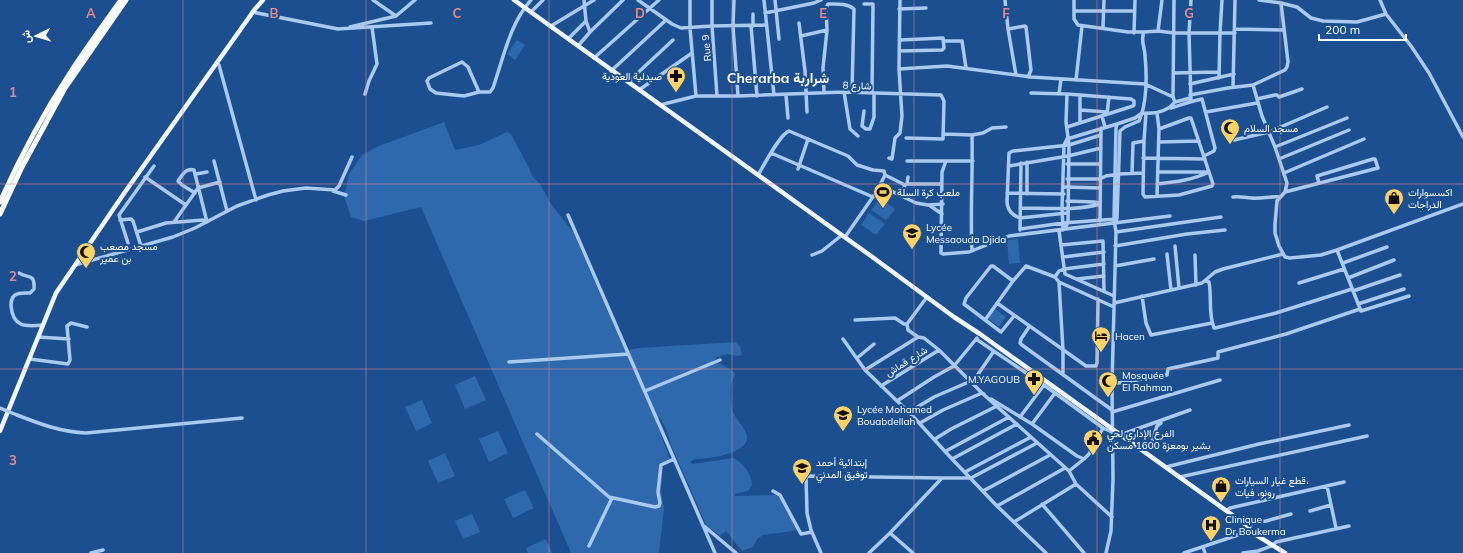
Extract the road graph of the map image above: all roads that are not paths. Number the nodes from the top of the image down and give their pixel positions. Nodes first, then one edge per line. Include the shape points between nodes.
1 (121, 0) edge
2 (126, 0) edge
3 (263, 0) edge
4 (373, 0) edge
5 (415, 0) edge
6 (514, 0) edge
7 (531, 0) edge
8 (543, 0) edge
9 (584, 0) edge
10 (594, 0) edge
11 (623, 0) edge
12 (638, 0) edge
13 (658, 0) edge
14 (690, 0) edge
15 (712, 0) edge
16 (734, 0) edge
17 (764, 0) edge
18 (775, 0) edge
19 (798, 0) edge
20 (821, 0) edge
21 (900, 0) edge
22 (1005, 0) edge
23 (1074, 0) edge
24 (1104, 0) edge
25 (1135, 0) edge
26 (1162, 0) edge
27 (1174, 0) edge
28 (1191, 0) edge
29 (1222, 0) edge
30 (1235, 0) edge
31 (1259, 0) edge
32 (1380, 0) edge
33 (864, 4) dead end
34 (1281, 4) junction
35 (799, 5) junction
36 (585, 7) junction
37 (524, 8) junction
38 (649, 8) junction
39 (926, 8) dead end
40 (899, 9) junction
41 (776, 11) junction
42 (1074, 11) junction
43 (1104, 11) junction
44 (1135, 11) junction
45 (252, 12) junction
46 (531, 12) junction
47 (765, 13) junction
48 (752, 14) dead end
49 (1386, 14) junction
50 (396, 16) junction
51 (666, 20) junction
52 (586, 21) junction
53 (431, 23) dead end
54 (799, 23) dead end
55 (766, 25) junction
56 (551, 26) junction
57 (712, 26) junction
58 (733, 26) junction
59 (752, 26) junction
60 (1082, 26) junction
61 (372, 27) junction
62 (690, 28) junction
63 (1103, 28) junction
64 (343, 29) junction
65 (1008, 29) junction
66 (827, 30) junction
67 (1284, 30) junction
68 (1158, 31) junction
69 (1235, 31) junction
70 (590, 32) junction
71 (1134, 32) junction
72 (1144, 32) junction
73 (1174, 33) junction
74 (1190, 33) junction
75 (1220, 33) junction
76 (801, 36) junction
77 (568, 39) junction
78 (779, 39) dead end
79 (673, 40) dead end
80 (900, 40) junction
81 (944, 41) junction
82 (578, 46) junction
83 (899, 52) junction
84 (692, 53) junction
85 (594, 58) junction
86 (216, 64) junction
87 (966, 68) junction
88 (899, 69) junction
89 (612, 71) junction
90 (1190, 72) junction
91 (1218, 72) junction
92 (1174, 73) junction
93 (1234, 74) junction
94 (1016, 75) junction
95 (1028, 77) junction
96 (1219, 78) junction
97 (1061, 79) junction
98 (1076, 80) junction
99 (628, 82) junction
100 (1145, 84) junction
101 (1190, 84) junction
102 (1253, 85) junction
103 (1233, 87) junction
104 (1302, 88) dead end
105 (639, 90) junction
106 (479, 92) junction
107 (824, 92) junction
108 (844, 92) junction
109 (852, 92) junction
110 (1031, 93) dead end
111 (366, 94) dead end
112 (806, 94) junction
113 (873, 94) junction
114 (901, 94) junction
115 (1059, 94) junction
116 (1067, 94) junction
117 (774, 95) junction
118 (786, 95) junction
119 (1080, 95) junction
120 (696, 96) junction
121 (717, 96) junction
122 (738, 96) junction
123 (757, 96) junction
124 (1109, 97) junction
125 (1190, 98) junction
126 (1174, 99) junction
127 (1257, 101) junction
128 (660, 105) junction
129 (1327, 107) dead end
130 (1170, 108) junction
131 (1080, 110) junction
132 (864, 111) dead end
133 (807, 112) dead end
134 (1206, 112) junction
135 (1107, 113) junction
136 (1144, 113) junction
137 (1157, 113) junction
138 (1102, 116) junction
139 (788, 118) dead end
140 (1347, 118) dead end
141 (1080, 123) junction
142 (1117, 124) junction
143 (1006, 127) dead end
144 (1105, 127) junction
145 (1067, 128) junction
146 (1100, 128) junction
147 (1159, 129) junction
148 (1349, 130) dead end
149 (1269, 132) junction
150 (944, 134) junction
151 (972, 135) junction
152 (1100, 135) junction
153 (858, 136) dead end
154 (1463, 137) edge
155 (906, 138) dead end
156 (808, 139) junction
157 (1067, 139) junction
158 (1364, 139) dead end
159 (1234, 140) dead end
160 (1144, 141) junction
161 (1159, 142) junction
162 (1199, 142) junction
163 (1066, 145) junction
164 (1275, 147) junction
165 (1100, 148) junction
166 (772, 153) junction
167 (1064, 156) junction
168 (1068, 156) junction
169 (352, 157) dead end
170 (1204, 157) junction
171 (889, 158) dead end
172 (1143, 158) junction
173 (1158, 158) junction
174 (1279, 159) junction
175 (907, 160) dead end
176 (946, 161) junction
177 (973, 161) junction
178 (214, 162) dead end
179 (1027, 162) junction
180 (1021, 163) junction
181 (800, 164) junction
182 (1066, 164) junction
183 (1100, 164) junction
184 (154, 166) dead end
185 (1009, 166) junction
186 (798, 169) dead end
187 (207, 172) dead end
188 (1158, 172) junction
189 (1209, 172) junction
190 (1132, 173) junction
191 (1143, 173) junction
192 (1284, 173) junction
193 (196, 174) junction
194 (758, 175) junction
195 (885, 175) junction
196 (1116, 175) junction
197 (145, 177) junction
198 (908, 177) dead end
199 (1063, 179) junction
200 (1068, 179) junction
201 (1100, 179) junction
202 (220, 182) junction
203 (1319, 183) junction
204 (906, 184) junction
205 (942, 184) junction
206 (1157, 184) junction
207 (881, 186) junction
208 (1063, 187) junction
209 (1068, 187) junction
210 (199, 188) junction
211 (1100, 188) junction
212 (332, 190) junction
213 (1285, 192) junction
214 (194, 193) junction
215 (1007, 193) junction
216 (1020, 194) junction
217 (1027, 194) junction
218 (1063, 194) junction
219 (1068, 194) junction
220 (346, 195) dead end
221 (901, 196) junction
222 (1157, 196) junction
223 (1280, 196) junction
224 (873, 197) junction
225 (1233, 198) dead end
226 (256, 200) junction
227 (1068, 201) junction
228 (0, 202) edge
229 (942, 204) junction
230 (1100, 204) junction
231 (1463, 204) edge
232 (186, 205) junction
233 (928, 205) junction
234 (1020, 208) junction
235 (1062, 208) junction
236 (1067, 208) junction
237 (227, 211) junction
238 (1067, 213) junction
239 (0, 214) edge
240 (942, 214) junction
241 (1062, 214) junction
242 (568, 216) dead end
243 (1170, 216) dead end
244 (1221, 217) dead end
245 (1020, 218) junction
246 (1115, 219) junction
247 (120, 220) junction
248 (1100, 221) junction
249 (174, 222) junction
250 (207, 222) junction
251 (1063, 223) junction
252 (1068, 223) junction
253 (1115, 224) junction
254 (1020, 229) junction
255 (1225, 230) dead end
256 (1061, 231) junction
257 (137, 232) junction
258 (1116, 232) junction
259 (1020, 235) junction
260 (843, 236) junction
261 (128, 242) dead end
262 (1061, 245) junction
263 (141, 246) junction
264 (1115, 246) junction
265 (1175, 246) dead end
266 (1387, 247) dead end
267 (1337, 250) junction
268 (972, 251) junction
269 (1104, 252) junction
270 (1167, 254) dead end
271 (1283, 254) junction
272 (812, 255) dead end
273 (1195, 255) dead end
274 (1062, 257) junction
275 (1154, 258) dead end
276 (1394, 260) dead end
277 (1343, 263) junction
278 (1104, 264) junction
279 (74, 266) junction
280 (1115, 266) junction
281 (1064, 269) junction
282 (1344, 269) junction
283 (19, 273) dead end
284 (1400, 275) dead end
285 (1104, 276) junction
286 (1055, 277) junction
287 (1348, 278) junction
288 (1076, 279) junction
289 (1013, 281) junction
290 (1206, 281) junction
291 (1059, 282) junction
292 (1299, 283) dead end
293 (1196, 285) junction
294 (1179, 288) junction
295 (1404, 289) dead end
296 (1171, 290) junction
297 (1352, 290) junction
298 (1104, 292) junction
299 (1114, 296) junction
300 (1142, 296) junction
301 (1409, 296) dead end
302 (927, 297) junction
303 (1098, 299) junction
304 (997, 303) junction
305 (1358, 304) junction
306 (1114, 305) junction
307 (1360, 309) junction
308 (1014, 316) junction
309 (855, 320) dead end
310 (985, 320) junction
311 (1212, 323) junction
312 (43, 324) junction
313 (907, 324) junction
314 (87, 327) dead end
315 (1029, 327) junction
316 (980, 334) junction
317 (38, 337) junction
318 (918, 337) junction
319 (69, 339) junction
320 (843, 339) dead end
321 (976, 339) junction
322 (874, 344) dead end
323 (939, 350) junction
324 (1064, 350) junction
325 (994, 351) junction
326 (628, 354) junction
327 (856, 358) junction
328 (30, 359) junction
329 (720, 360) dead end
330 (509, 362) dead end
331 (954, 366) junction
332 (865, 370) junction
333 (1063, 373) junction
334 (1220, 380) dead end
335 (972, 382) junction
336 (1112, 384) junction
337 (1044, 385) junction
338 (881, 386) junction
339 (644, 391) junction
340 (982, 393) junction
341 (1055, 393) junction
342 (897, 401) junction
343 (997, 406) junction
344 (0, 408) edge
345 (1190, 410) dead end
346 (1112, 411) junction
347 (909, 412) junction
348 (1009, 417) junction
349 (1020, 417) junction
350 (242, 418) dead end
351 (1167, 419) junction
352 (920, 423) junction
353 (1017, 424) junction
354 (1032, 424) junction
355 (1349, 425) dead end
356 (1103, 428) junction
357 (1112, 430) junction
358 (0, 431) edge
359 (537, 434) dead end
360 (1120, 435) junction
361 (1367, 436) dead end
362 (1031, 437) junction
363 (935, 440) junction
364 (1152, 441) dead end
365 (1037, 443) junction
366 (946, 451) junction
367 (1050, 455) junction
368 (952, 458) junction
369 (674, 459) junction
370 (1084, 459) junction
371 (1166, 467) junction
372 (1066, 468) junction
373 (1069, 471) junction
374 (965, 472) junction
375 (1180, 477) junction
376 (942, 478) junction
377 (971, 478) junction
378 (1344, 482) dead end
379 (1076, 484) junction
380 (1327, 486) junction
381 (773, 491) dead end
382 (983, 491) junction
383 (612, 498) junction
384 (1042, 504) junction
385 (1331, 505) junction
386 (997, 506) junction
387 (1226, 511) junction
388 (1310, 511) dead end
389 (1291, 514) dead end
390 (1112, 517) junction
391 (1014, 522) junction
392 (703, 526) junction
393 (1349, 526) dead end
394 (1336, 528) junction
395 (1250, 529) junction
396 (812, 532) junction
397 (890, 533) junction
398 (1274, 545) junction
399 (589, 546) dead end
400 (1203, 547) junction
401 (103, 550) dead end
402 (1107, 552) edge
403 (91, 553) edge
404 (715, 553) edge
405 (736, 553) edge
406 (821, 553) edge
407 (869, 553) edge
408 (913, 553) edge
409 (1046, 553) edge
410 (1084, 553) edge
411 (1184, 553) edge
412 (1205, 553) edge
413 (1243, 553) edge
414 (1285, 553) edge

1 - 228 highway via 56,96
2 - 239 highway via 65,88
3 - 45 main road
4 - 50 street
5 - 50 street
6 - 37 main road
7 - 37 street
8 - 46 street
9 - 36 street
10 - 36 street
11 - 70 street
12 - 38 street
13 - 38 street
14 - 62 street
15 - 57 street, Rue 9
16 - 58 street
17 - 47 street
18 - 41 street
19 - 35 street
20 - 35 street
21 - 40 street
22 - 65 street
23 - 42 street
24 - 43 street
25 - 44 street
26 - 68 street
27 - 73 street
28 - 74 street
29 - 75 street
30 - 69 street
31 - 34 street
32 - 49 street
33 - 113 street via 873,4
34 - 49 street via 1297,7 1311,18 1323,21 1357,22
34 - 67 street
35 - 41 street
36 - 52 street
36 - 56 street
37 - 46 main road
37 - 106 street via 512,32 493,88 490,92
38 - 51 street
38 - 85 street
39 - 40 street
40 - 80 street
41 - 47 street
41 - 78 street
42 - 43 street
42 - 60 street via 1074,20
43 - 44 street
43 - 63 street
44 - 71 street
45 - 64 street
45 - 86 main road
46 - 56 main road
47 - 55 street
48 - 59 street
49 - 154 street via 1429,74
50 - 64 street
51 - 62 street via 677,27
51 - 89 street
52 - 70 street
52 - 77 street
53 - 61 street
54 - 76 street
55 - 59 street
55 - 117 street
56 - 77 main road
57 - 58 street
57 - 62 street
57 - 121 street, Rue 9
58 - 59 street
58 - 122 street
59 - 123 street
60 - 63 street
60 - 98 street
61 - 64 street
61 - 111 street via 377,64
62 - 84 street
63 - 71 street
65 - 94 street
65 - 95 street via 1026,27 1031,70
66 - 76 street
66 - 107 street via 823,68
66 - 109 street via 828,4 852,7
67 - 69 street
67 - 102 street via 1287,67
68 - 72 street
68 - 73 street
69 - 75 street
69 - 93 street
70 - 82 street
71 - 72 street
72 - 100 street via 1141,37 1146,57
73 - 74 street
73 - 92 street
74 - 75 street
74 - 90 street
75 - 91 street
76 - 112 street
77 - 82 main road
79 - 99 street
80 - 81 street via 943,38
80 - 83 street
81 - 83 street via 944,50
81 - 87 street via 962,41
82 - 85 main road
83 - 88 street
84 - 105 street
84 - 120 street
85 - 89 main road
86 - 226 street via 219,65
86 - 279 main road
87 - 88 street via 947,66
87 - 94 street
88 - 114 street
89 - 99 main road
90 - 91 street
90 - 92 street
90 - 101 street
91 - 96 street
92 - 126 street
93 - 96 street
93 - 103 street
94 - 95 street
95 - 97 street
96 - 101 street
97 - 98 street
97 - 115 street
98 - 100 street
99 - 105 main road
100 - 126 street
100 - 136 street
101 - 125 street
102 - 103 street
102 - 127 street
103 - 125 street
104 - 127 street via 1279,97 1275,95
105 - 128 main road
106 - 106 street via 464,96 436,93 430,89 427,81 462,62 468,67
107 - 108 street, شارع 8
107 - 112 street, شارع 8
108 - 109 street, شارع 8
108 - 153 street via 850,128
109 - 113 street, شارع 8
110 - 115 street
112 - 118 street, شارع 8
112 - 133 street
113 - 114 street, شارع 8
113 - 132 street via 874,118 870,129 862,126
114 - 150 street, شارع 8 via 941,95 944,101
114 - 171 street via 900,133 895,138 892,159
115 - 116 street
116 - 119 street
116 - 145 street
117 - 118 street, شارع 8
117 - 123 street, شارع 8
118 - 139 street
119 - 124 street
119 - 131 street
120 - 121 street, شارع 8
120 - 128 street, شارع 8
121 - 122 street, شارع 8
122 - 123 street, شارع 8
124 - 135 street
124 - 135 street via 1131,99 1134,104
125 - 126 street
125 - 130 street via 1188,103
125 - 134 street via 1202,98
126 - 130 street
127 - 134 street
127 - 149 street
128 - 194 main road
129 - 149 street
130 - 137 street
131 - 135 street
131 - 141 street
134 - 170 street via 1215,148
135 - 138 street
136 - 137 street
136 - 142 street
136 - 160 street
136 - 196 street via 1139,121 1120,131
137 - 147 street
138 - 141 street
138 - 144 street
140 - 164 street
141 - 145 street
142 - 144 street
142 - 196 street
143 - 151 street via 992,128
144 - 146 street
145 - 157 street
146 - 152 street
146 - 157 street
147 - 161 street
147 - 162 street via 1191,118
148 - 174 street
149 - 159 street
149 - 164 street
150 - 151 street
150 - 155 street via 942,139
151 - 177 street
152 - 163 street
152 - 165 street
156 - 166 street via 792,131 786,131
156 - 181 street
156 - 195 street via 848,156 857,165 884,171
157 - 163 street
158 - 192 street
160 - 172 street
160 - 190 street via 1133,143
161 - 162 street
161 - 173 street
162 - 170 street
163 - 167 street
163 - 168 street
163 - 185 street via 1013,151 1009,153
164 - 174 street
165 - 168 street
165 - 183 street
166 - 181 street
166 - 194 street
167 - 168 street
167 - 179 street
167 - 182 street
168 - 182 street
169 - 212 street via 339,186
170 - 173 street
170 - 189 street
172 - 173 street
172 - 191 street
173 - 188 street
174 - 192 street
175 - 176 street
176 - 177 street
176 - 205 street via 942,172
177 - 268 street via 970,228
178 - 202 street
179 - 180 street
179 - 217 street
180 - 185 street
180 - 216 street
181 - 186 street
181 - 224 street
182 - 183 street
182 - 199 street
182 - 200 street
183 - 201 street
184 - 197 street
185 - 215 street
187 - 193 street
188 - 189 street
188 - 206 street
189 - 206 street via 1188,180
189 - 222 street via 1212,186 1179,195
190 - 191 street
190 - 196 street
191 - 222 street via 1143,194 1145,197
192 - 213 street via 1288,183
193 - 210 street
193 - 214 street via 190,169 185,171 178,181
194 - 260 main road
195 - 204 street
195 - 207 street
196 - 201 street
196 - 246 street
197 - 232 street
197 - 247 street via 119,215
198 - 204 street
199 - 200 street
199 - 208 street
200 - 201 street
200 - 209 street
201 - 211 street
202 - 210 street
202 - 237 street
203 - 203 street via 1378,168 1375,159 1317,176
203 - 213 street
204 - 205 street
204 - 221 street
205 - 229 street
206 - 222 street
207 - 221 street
207 - 224 street
208 - 209 street
208 - 218 street
209 - 211 street
209 - 219 street
210 - 214 street
210 - 250 street
211 - 230 street
212 - 220 street
212 - 226 street via 298,189
213 - 223 street
214 - 232 street
215 - 216 street
215 - 245 street via 1008,209 1013,216
216 - 217 street
216 - 234 street
217 - 218 street
218 - 219 street
218 - 235 street
219 - 227 street
221 - 233 street
223 - 225 street
223 - 271 street via 1277,201 1275,233
224 - 260 street
226 - 237 street
227 - 230 street
227 - 236 street
229 - 233 street
229 - 240 street
230 - 236 street
230 - 248 street
231 - 267 street
232 - 249 street
233 - 240 street
234 - 235 street
234 - 245 street
235 - 236 street
235 - 241 street
236 - 238 street
237 - 250 street
238 - 241 street
238 - 252 street
240 - 268 street via 941,253 944,255
241 - 245 street
241 - 251 street
242 - 326 street
243 - 253 street
244 - 258 street
245 - 254 street
246 - 248 street
246 - 253 street
247 - 257 street via 134,220
247 - 261 street
248 - 252 street
249 - 250 street
249 - 257 street
250 - 263 street via 173,237
251 - 252 street
251 - 254 street
251 - 256 street
252 - 256 street
253 - 256 street
253 - 258 street
254 - 259 street
255 - 264 street
256 - 259 street
256 - 262 street
257 - 263 street
258 - 264 street
259 - 268 street via 1009,236
260 - 272 street
260 - 302 main road
262 - 269 street via 1101,241
262 - 274 street
263 - 279 street
264 - 280 street
265 - 294 street
266 - 277 street
267 - 271 street via 1321,255 1290,258
267 - 277 street
269 - 274 street
269 - 278 street
270 - 296 street
271 - 290 street via 1223,269 1215,272
273 - 293 street
274 - 281 street
275 - 280 street
276 - 287 street
277 - 282 street
278 - 281 street
278 - 285 street
279 - 312 main road via 56,293
280 - 299 street
281 - 286 street
281 - 288 street via 1067,276
282 - 287 street
282 - 292 street
283 - 312 street via 33,278 34,289 30,293 17,294 13,297 13,319 27,325
284 - 297 street
285 - 288 street
285 - 298 street
286 - 289 street via 1026,266
286 - 291 street
287 - 297 street
288 - 298 street
289 - 304 street
289 - 310 street via 991,266 966,298 964,304
290 - 293 street
290 - 311 street via 1209,282 1211,294
291 - 303 street
291 - 324 street
293 - 294 street
294 - 296 street
295 - 305 street
296 - 300 street
297 - 305 street
297 - 311 street via 1215,328
298 - 299 street
299 - 306 street
300 - 306 street
300 - 311 street via 1151,336
301 - 307 street via 1361,311
302 - 313 street
302 - 316 main road
303 - 306 street
303 - 324 street via 1096,366 1086,366
304 - 308 street
304 - 310 street
305 - 307 street
306 - 336 street
307 - 336 street via 1286,334 1218,352 1218,358 1168,369 1167,375
308 - 310 street via 1001,332
308 - 315 street
309 - 313 street via 895,318
312 - 317 main road
313 - 318 street via 908,330
314 - 319 street via 69,324
315 - 324 street
315 - 333 street via 1020,343
316 - 321 street
316 - 357 main road
317 - 319 street
317 - 328 main road
318 - 323 street via 924,338
318 - 332 street
319 - 328 street via 68,364
320 - 327 street
321 - 325 street
321 - 331 street
322 - 327 street
323 - 331 street
323 - 338 street, شارع قماش
324 - 333 street
325 - 335 street
325 - 337 street
326 - 330 street
326 - 339 street
327 - 332 street
328 - 358 main road
329 - 339 street
331 - 335 street
331 - 342 street
332 - 338 street
333 - 346 street
334 - 346 street
335 - 340 street
335 - 347 street via 934,397
336 - 346 street
337 - 341 street
337 - 349 street
338 - 342 street
339 - 369 street
340 - 343 street
340 - 349 street
340 - 352 street
341 - 354 street
341 - 356 street
342 - 347 street
343 - 348 street
343 - 363 street
344 - 350 street, bridge via 70,433
345 - 351 street
346 - 357 street
347 - 352 street
348 - 353 street
348 - 366 street
349 - 354 street
351 - 360 street
351 - 364 street via 1157,425
352 - 363 street
353 - 362 street
353 - 368 street
354 - 370 street
355 - 371 street
356 - 357 street
356 - 370 street
357 - 360 main road
357 - 390 street
359 - 383 street
360 - 371 main road
361 - 375 street
362 - 365 street
362 - 374 street
363 - 366 street
365 - 367 street
365 - 377 street
366 - 368 street
367 - 372 street
367 - 382 street
368 - 374 street
369 - 383 street via 661,465 659,506
369 - 392 street
370 - 373 street
371 - 375 main road
372 - 373 street
372 - 386 street
373 - 379 street
374 - 377 street
375 - 387 main road
376 - 377 street
376 - 396 street via 806,476 807,513
376 - 397 street
377 - 382 street
378 - 380 street
379 - 384 street
379 - 390 street
380 - 385 street
380 - 387 street
381 - 396 street via 780,495 801,534
382 - 386 street
383 - 399 street
384 - 391 street
384 - 410 street
385 - 388 street
385 - 394 street
386 - 391 street
387 - 395 main road
389 - 395 street via 1252,523
390 - 402 street
391 - 409 street
392 - 404 street
392 - 405 street
393 - 394 street
394 - 398 street via 1276,542
395 - 398 main road
395 - 400 street
396 - 406 street
397 - 407 street
397 - 408 street
398 - 413 street
398 - 414 main road
400 - 411 street
400 - 412 street
401 - 403 street

